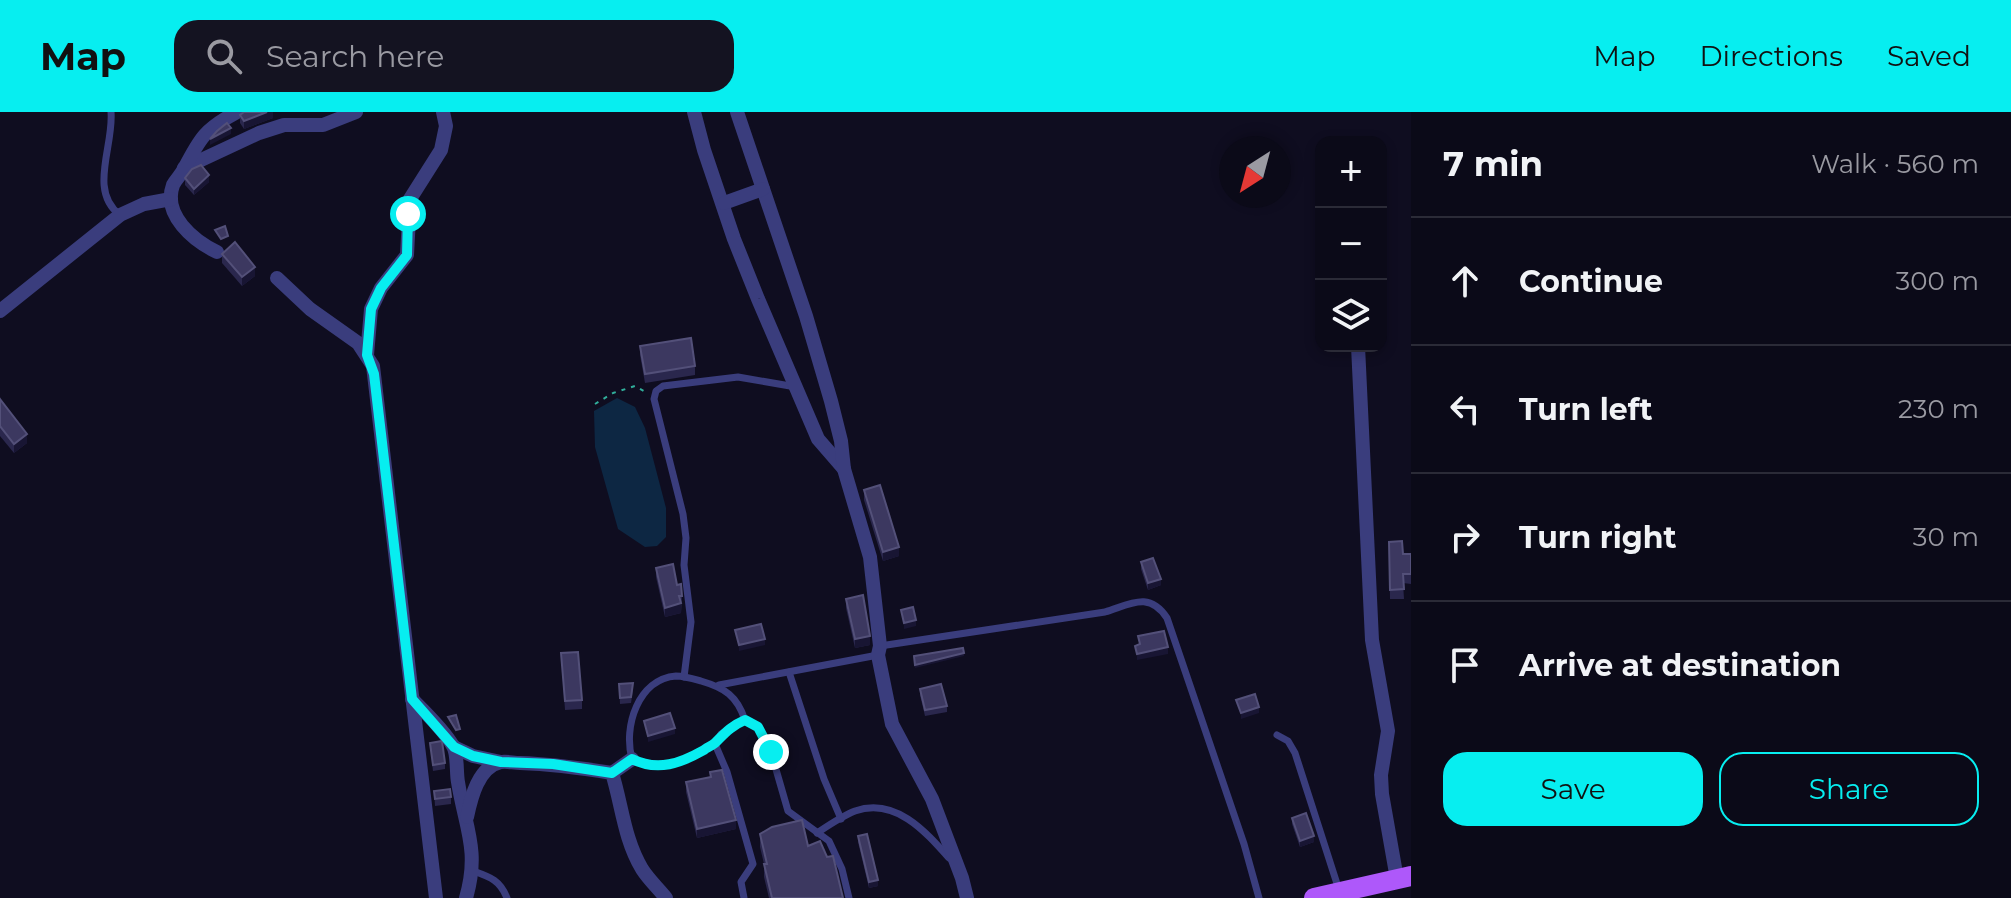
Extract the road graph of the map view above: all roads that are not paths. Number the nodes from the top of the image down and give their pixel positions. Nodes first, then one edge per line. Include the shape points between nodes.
1 (111, 112) edge
2 (330, 112) edge
3 (443, 112) edge
4 (694, 112) edge
5 (737, 112) edge
6 (235, 113) edge
7 (352, 114) edge
8 (243, 140) junction
9 (184, 168) junction
10 (763, 189) junction
11 (171, 199) junction
12 (724, 203) junction
13 (120, 215) junction
14 (217, 252) dead end
15 (277, 278) dead end
16 (0, 311) edge
17 (1358, 352) edge
18 (367, 355) junction
19 (796, 387) junction
20 (844, 469) junction
21 (879, 650) junction
22 (789, 672) junction
23 (684, 677) junction
24 (716, 686) junction
25 (412, 699) junction
26 (745, 720) junction
27 (1277, 735) dead end
28 (715, 744) junction
29 (454, 747) junction
30 (632, 759) junction
31 (501, 762) junction
32 (612, 773) junction
33 (467, 817) junction
34 (841, 819) junction
35 (817, 833) junction
36 (959, 869) junction
37 (473, 871) junction
38 (1404, 877) edge
39 (1340, 892) junction
40 (436, 898) edge
41 (466, 898) edge
42 (507, 898) edge
43 (666, 898) edge
44 (744, 898) edge
45 (849, 898) edge
46 (967, 898) edge
47 (1259, 898) edge
48 (1314, 898) edge

1 - 13 lane via 103,187 109,207
2 - 7 street
3 - 18 street via 441,150 410,199 407,255 371,309
4 - 12 street
5 - 10 street
6 - 8 street
6 - 9 street via 203,135
7 - 8 street via 323,125 284,125
8 - 9 street
9 - 11 street
10 - 12 street
10 - 20 street via 831,401
11 - 13 street
11 - 14 street via 183,227 199,244
12 - 19 street
13 - 16 street
15 - 18 street
17 - 38 street via 1372,640 1388,731 1382,794
18 - 25 street via 374,374
19 - 20 street via 818,439
19 - 23 lane via 738,377 656,391 686,538 691,622
20 - 21 street via 870,557
21 - 22 lane
21 - 36 street via 892,724 932,799
21 - 47 lane via 1140,602 1160,607
22 - 24 lane
22 - 34 lane
23 - 24 lane
23 - 30 lane via 659,680 645,690 631,726
24 - 26 lane via 733,696
25 - 29 street
25 - 40 street
26 - 28 lane via 721,734
26 - 35 lane via 758,727 771,752 788,811
27 - 39 lane via 1295,753
28 - 30 lane via 686,762 644,765
28 - 44 lane via 753,864 741,882
29 - 31 street
29 - 33 street
30 - 32 street
31 - 32 street
31 - 33 street via 478,782
32 - 43 street via 635,855
33 - 37 street
34 - 35 lane
34 - 36 lane via 872,807 897,811 931,837
35 - 45 lane via 829,841
36 - 46 street
37 - 41 street
37 - 42 lane via 495,879
38 - 39 main road
39 - 48 main road

